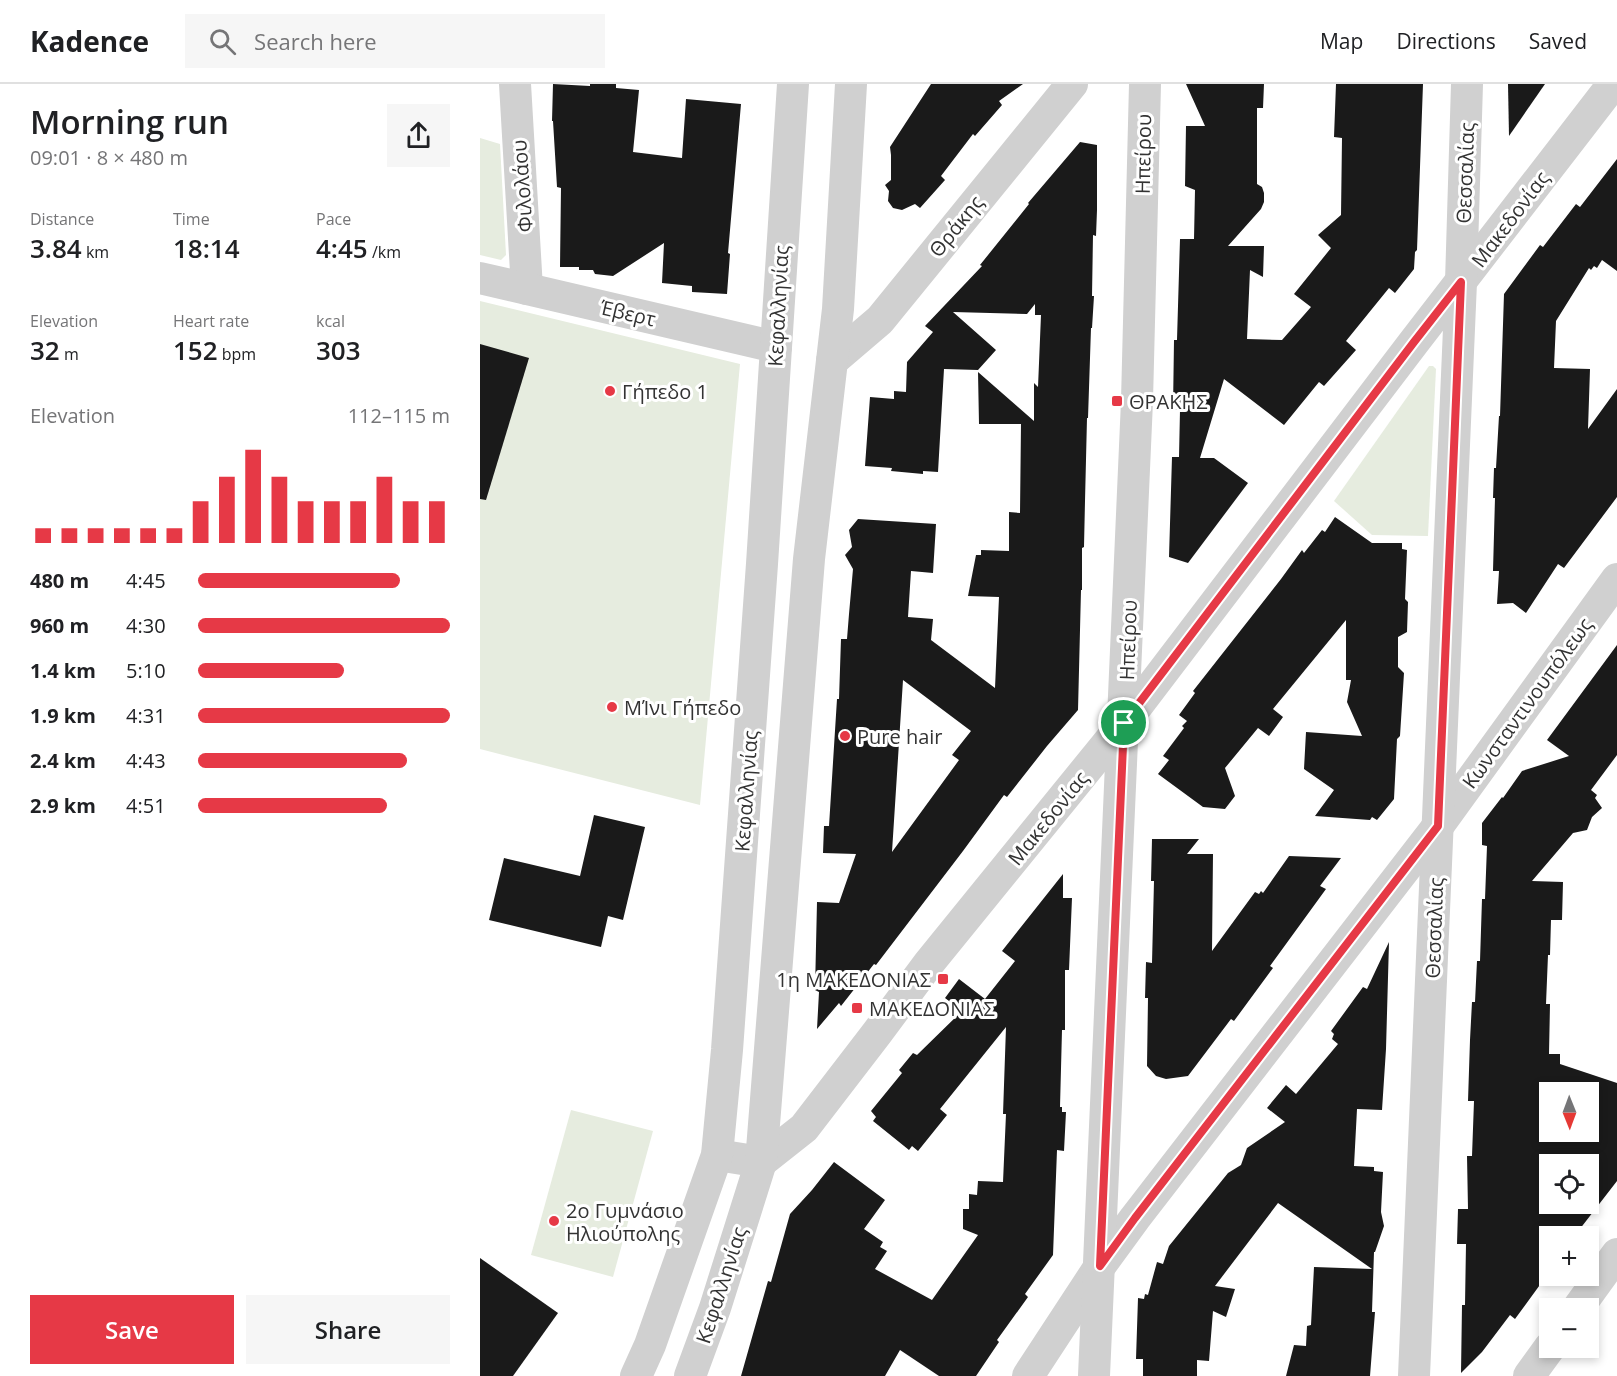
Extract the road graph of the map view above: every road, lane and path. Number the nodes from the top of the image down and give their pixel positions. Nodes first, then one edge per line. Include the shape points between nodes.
1 (515, 84) edge
2 (793, 84) edge
3 (851, 84) edge
4 (1072, 84) edge
5 (1145, 84) edge
6 (1467, 84) edge
7 (1613, 84) edge
8 (480, 278) edge
9 (1461, 282) junction
10 (527, 289) junction
11 (776, 347) junction
12 (832, 361) junction
13 (1617, 579) edge
14 (1124, 723) junction
15 (1438, 826) junction
16 (717, 1155) junction
17 (761, 1162) junction
18 (1617, 1254) edge
19 (1100, 1266) junction
20 (1585, 1298) edge
21 (1542, 1358) edge
22 (636, 1376) edge
23 (690, 1376) edge
24 (1028, 1376) edge
25 (1094, 1376) edge
26 (1414, 1376) edge
27 (1529, 1376) edge

1 - 10 street, Φιλολάου
2 - 11 street, Κεφαλληνίας
3 - 12 street, Κεφαλληνίας
4 - 12 street, Θράκης via 880,320
5 - 14 street, Ηπείρου
6 - 9 street, Θεσσαλίας
7 - 9 street, Μακεδονίας
8 - 10 street, Έβερτ
9 - 14 street, Μακεδονίας
9 - 15 street, Θεσσαλίας
10 - 11 street, Έβερτ
11 - 16 street, Κεφαλληνίας
12 - 17 street, Κεφαλληνίας via 809,559
13 - 15 street, Κωνσταντινουπόλεως
14 - 17 street, Μακεδονίας via 929,963 804,1128
14 - 19 street, Ηπείρου
15 - 19 street, Κωνσταντινουπόλεως
15 - 26 street, Θεσσαλίας
16 - 17 street
16 - 22 street, Κεφαλληνίας
17 - 23 street, Κεφαλληνίας via 716,1308
18 - 20 street
19 - 24 street, Κωνσταντινουπόλεως
19 - 25 street, Ηπείρου
21 - 27 street

